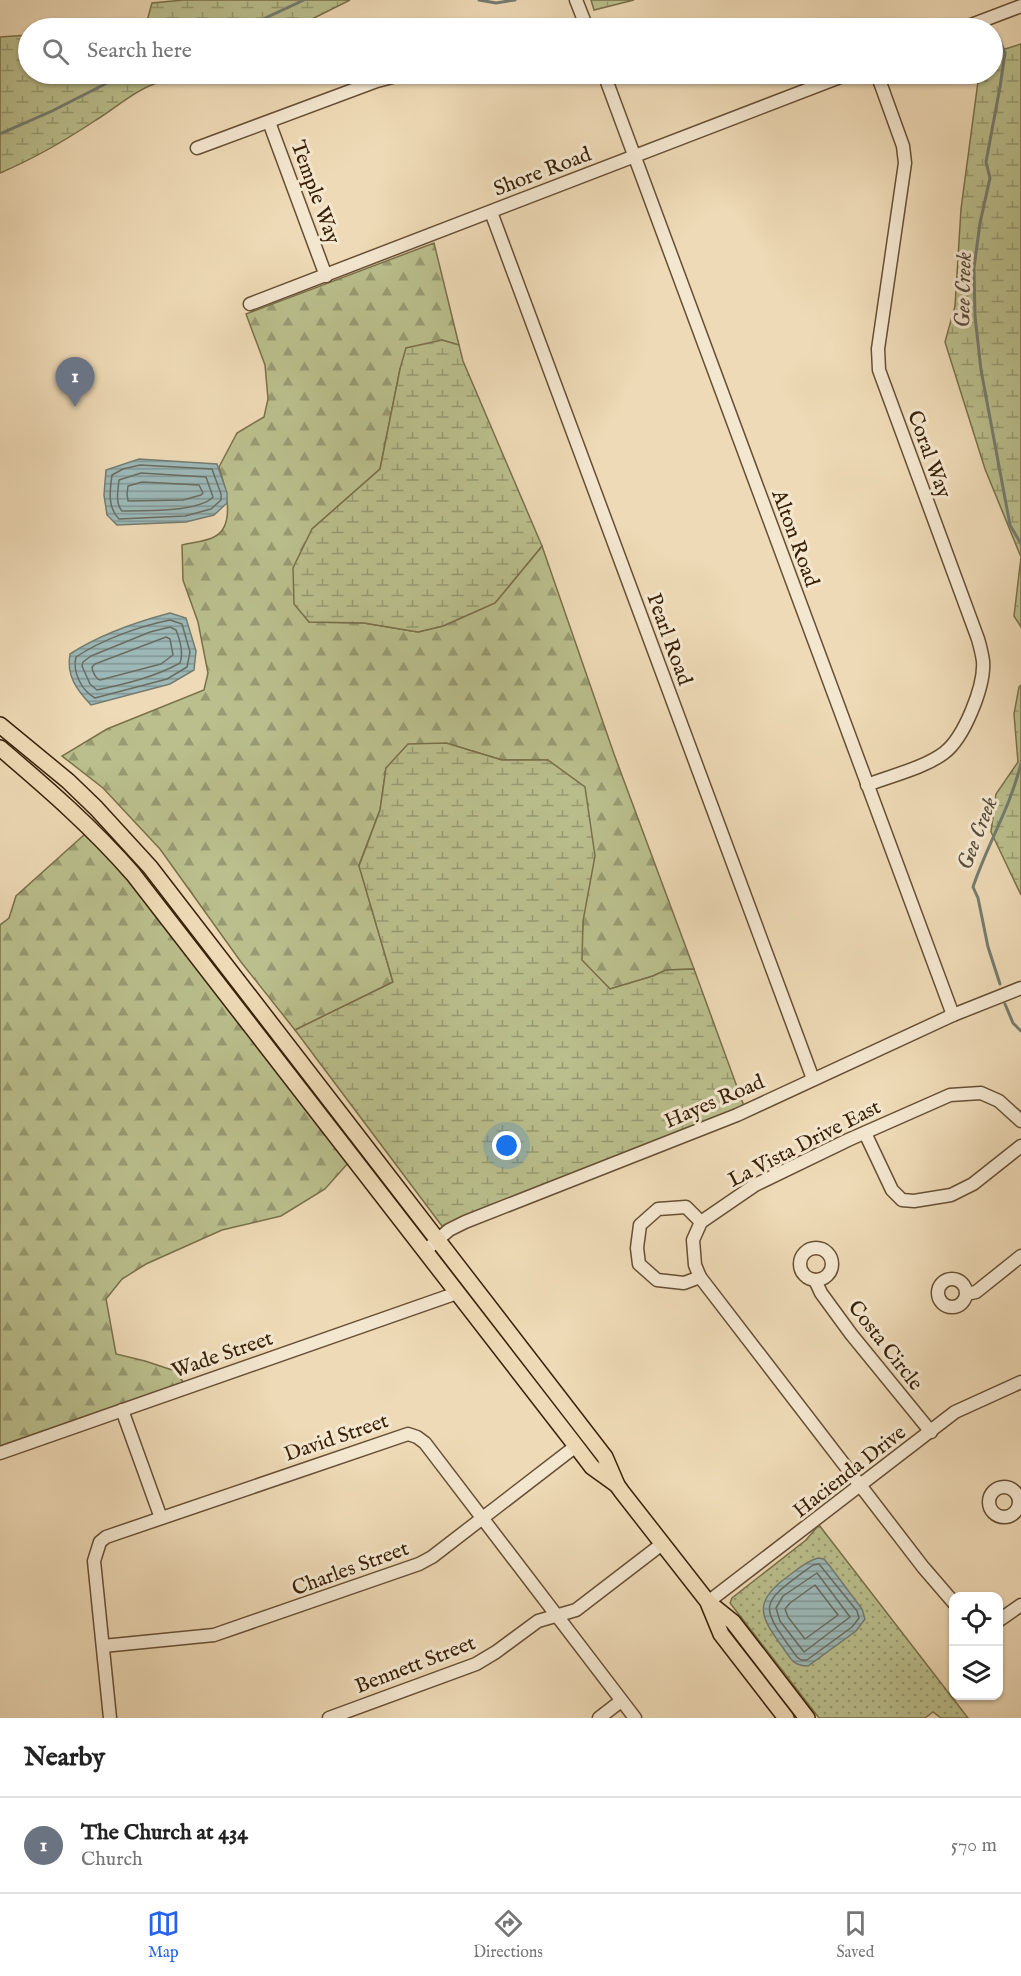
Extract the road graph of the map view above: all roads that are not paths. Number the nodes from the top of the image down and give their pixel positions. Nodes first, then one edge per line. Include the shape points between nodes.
1 (576, 0) edge
2 (1021, 6) edge
3 (582, 18) edge
4 (989, 18) edge
5 (369, 84) edge
6 (608, 84) edge
7 (822, 84) edge
8 (881, 84) edge
9 (269, 122) junction
10 (197, 148) dead end
11 (634, 156) junction
12 (490, 212) junction
13 (326, 276) junction
14 (250, 304) dead end
15 (0, 724) edge
16 (0, 748) edge
17 (867, 785) junction
18 (192, 951) junction
19 (225, 963) junction
20 (1021, 988) edge
21 (953, 1015) junction
22 (813, 1080) junction
23 (1021, 1121) edge
24 (865, 1133) junction
25 (1021, 1146) edge
26 (701, 1222) junction
27 (438, 1239) junction
28 (425, 1251) junction
29 (1021, 1256) edge
30 (700, 1277) junction
31 (815, 1280) dead end
32 (458, 1293) junction
33 (966, 1294) dead end
34 (1021, 1382) edge
35 (122, 1410) junction
36 (931, 1432) junction
37 (576, 1446) junction
38 (0, 1453) edge
39 (617, 1485) junction
40 (860, 1487) junction
41 (161, 1518) junction
42 (482, 1518) junction
43 (662, 1544) junction
44 (949, 1597) edge
45 (708, 1602) junction
46 (1021, 1605) edge
47 (557, 1615) junction
48 (1003, 1618) edge
49 (103, 1646) junction
50 (621, 1701) junction
51 (110, 1718) edge
52 (329, 1718) edge
53 (599, 1718) edge
54 (635, 1718) edge
55 (786, 1718) edge
56 (807, 1718) edge

1 - 3 street
2 - 4 street
5 - 9 street
6 - 11 street, Alton Road
7 - 11 street, Shore Road
8 - 17 street, Coral Way via 903,146 905,163 878,349 879,370 978,639 983,662 982,681 955,742 926,763
9 - 10 street
9 - 13 street, Temple Way
11 - 12 street, Shore Road
11 - 17 street, Alton Road
12 - 13 street, Shore Road
12 - 22 street, Pearl Road
13 - 14 street, Shore Road
15 - 19 main road via 68,781 124,837
16 - 18 main road via 109,846
17 - 21 street, Alton Road
18 - 19 main road via 207,952
18 - 28 main road
19 - 27 main road
20 - 21 street, Hayes Road
21 - 22 street, Hayes Road
22 - 27 street, Hayes Road via 737,1115 465,1222
23 - 24 street, La Vista Drive East via 999,1101 981,1093 950,1095
24 - 25 street via 892,1190 902,1200 951,1195 973,1184
24 - 26 street, La Vista Drive East via 755,1185
26 - 30 street via 693,1240
26 - 30 street via 686,1208 658,1209 640,1225 637,1248 639,1264 657,1280 684,1283
27 - 28 street, Hayes Road
27 - 39 main road via 605,1457
28 - 32 main road
29 - 33 street via 976,1292
30 - 40 street
31 - 36 street, Costa Circle via 851,1334
32 - 35 street, Wade Street
32 - 37 main road
34 - 36 street, Hacienda Drive via 955,1412
35 - 38 street, Wade Street
35 - 41 street
36 - 40 street, Hacienda Drive
37 - 39 main road via 592,1467
37 - 42 street, Charles Street
39 - 43 main road
40 - 44 street
40 - 45 street, Hacienda Drive
41 - 42 street, David Street via 408,1434 425,1443
41 - 49 street, David Street via 106,1537 96,1549
42 - 47 street, David Street
42 - 49 street, Charles Street via 419,1564 230,1631 201,1638
43 - 45 main road
43 - 47 street, Bennett Street via 576,1610
45 - 55 main road via 721,1634
45 - 56 main road via 733,1622
46 - 48 street
47 - 50 street, David Street
47 - 52 street, Bennett Street via 538,1621 476,1664
49 - 51 street, David Street
50 - 53 street
50 - 54 street, David Street

